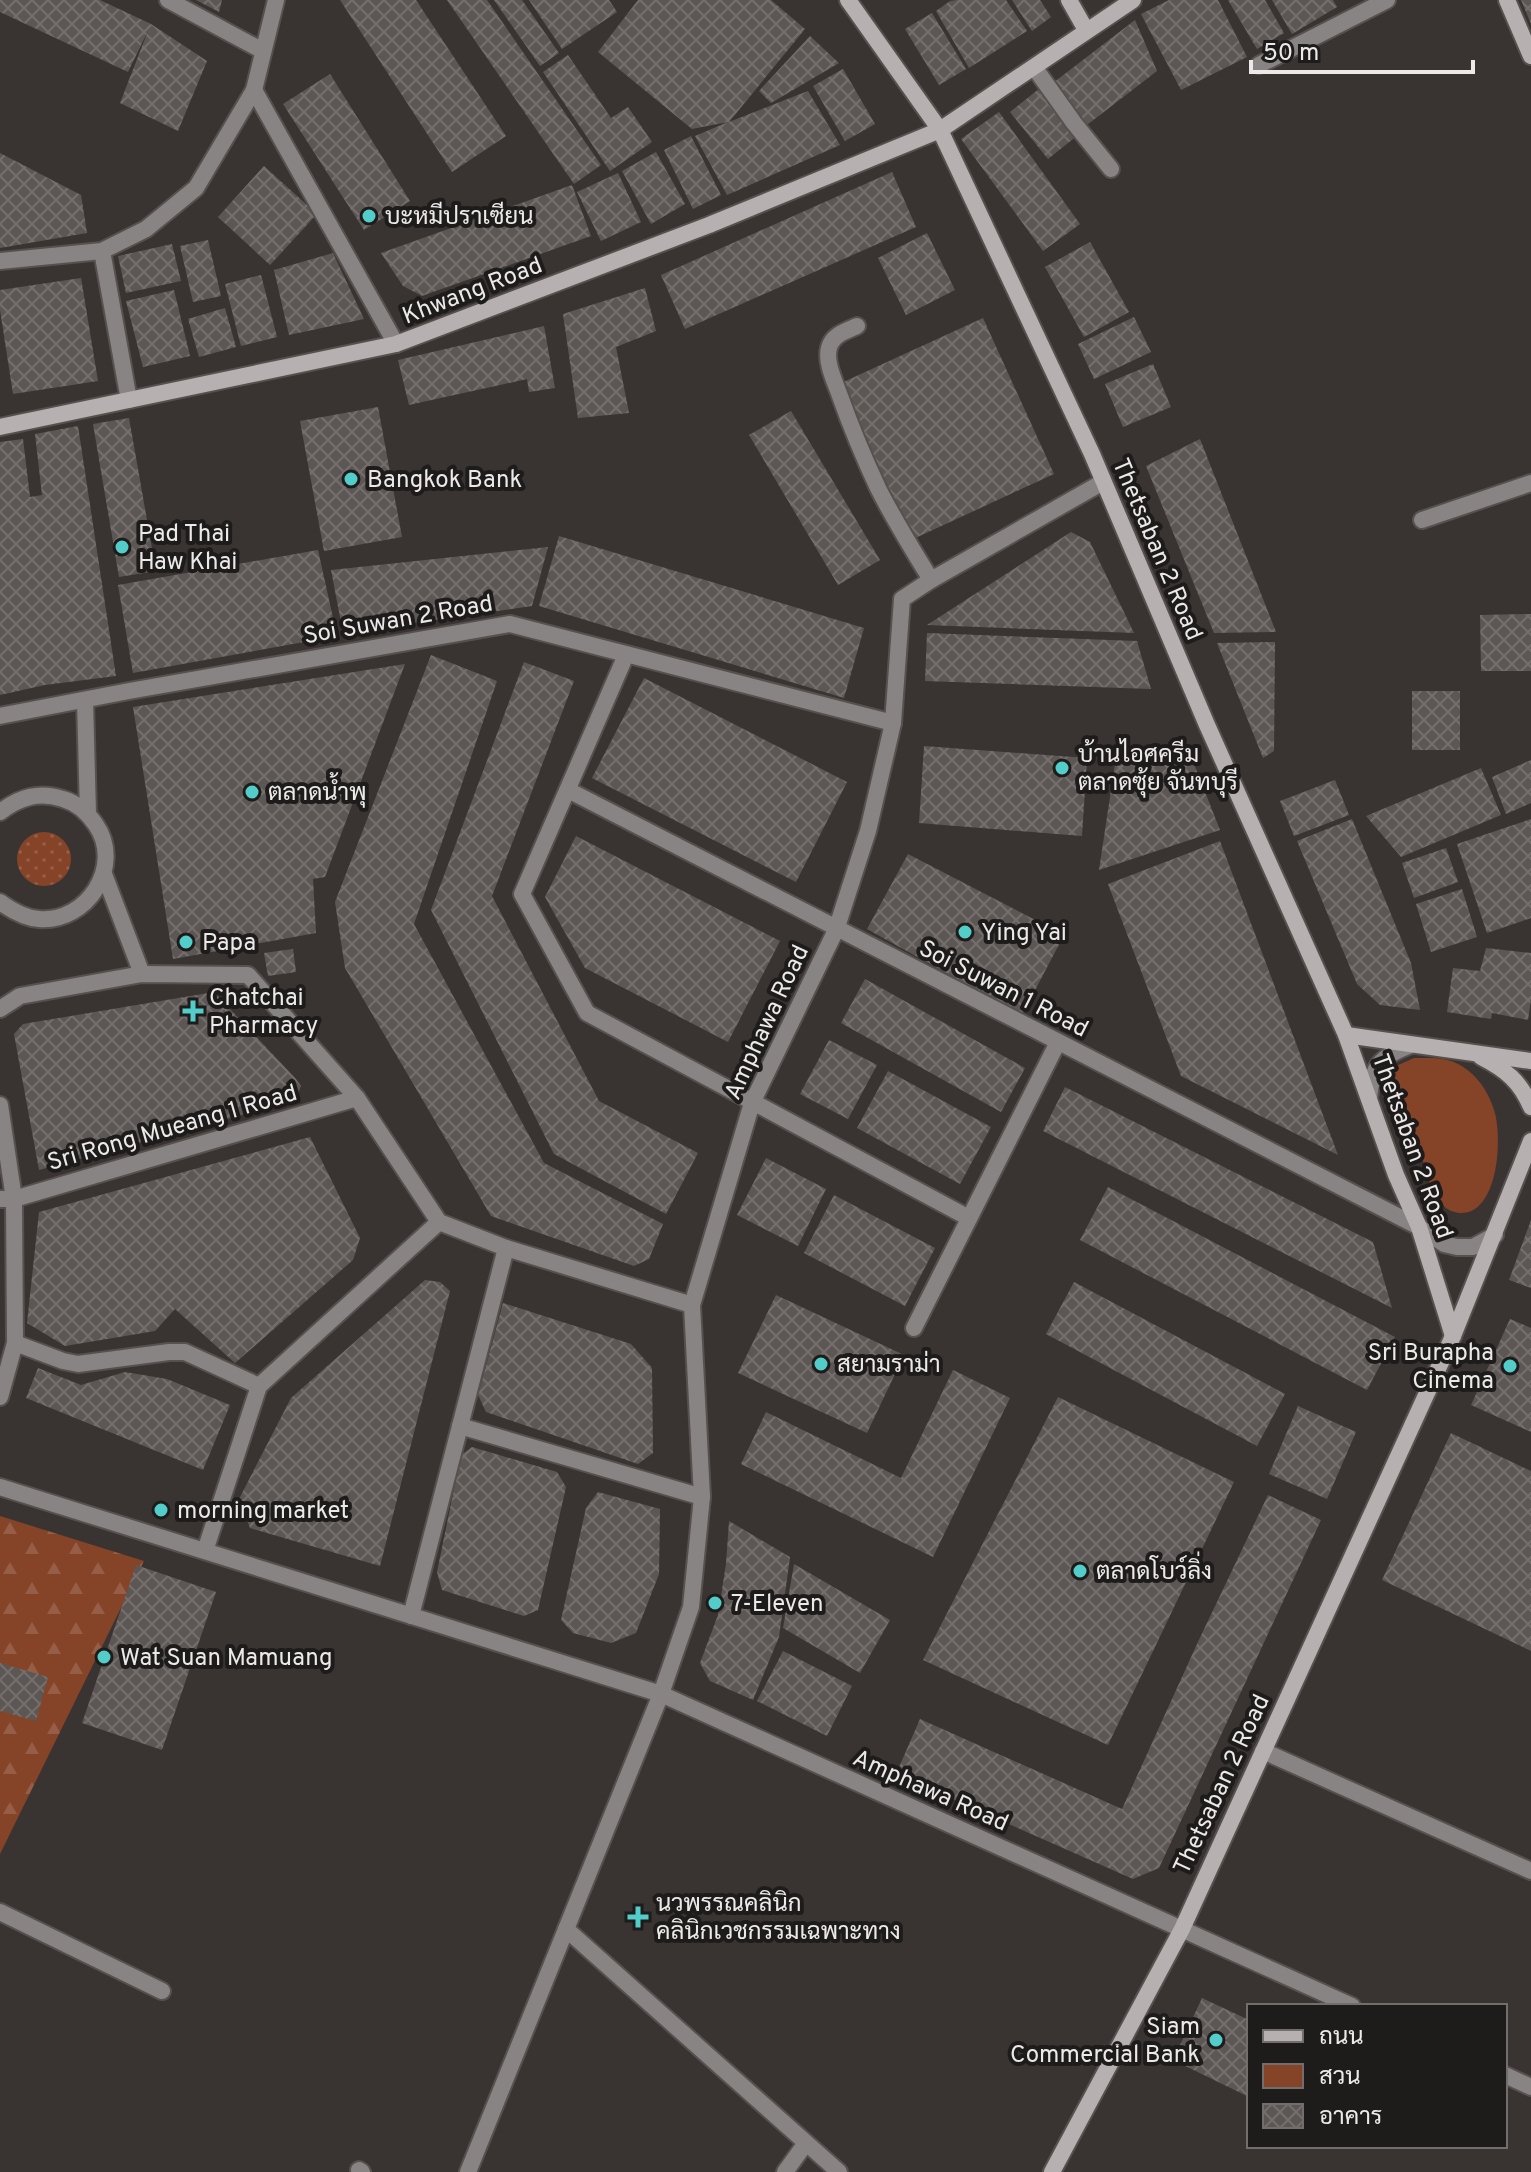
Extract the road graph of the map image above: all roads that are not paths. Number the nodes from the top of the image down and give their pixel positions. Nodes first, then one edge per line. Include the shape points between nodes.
1 (168, 0) edge
2 (276, 0) edge
3 (848, 0) edge
4 (1069, 0) edge
5 (1133, 0) edge
6 (1387, 0) edge
7 (1507, 0) edge
8 (1086, 30) junction
9 (263, 51) junction
10 (1531, 56) edge
11 (1259, 65) dead end
12 (1034, 67) junction
13 (254, 90) junction
14 (940, 130) junction
15 (1111, 169) dead end
16 (102, 251) junction
17 (0, 261) edge
18 (857, 326) dead end
19 (396, 344) junction
20 (129, 400) junction
21 (0, 427) edge
22 (1103, 482) junction
23 (1531, 483) edge
24 (1422, 520) dead end
25 (931, 580) junction
26 (626, 655) junction
27 (85, 700) junction
28 (0, 716) edge
29 (893, 723) junction
30 (568, 790) junction
31 (0, 812) edge
32 (88, 814) junction
33 (104, 874) junction
34 (0, 902) edge
35 (836, 930) junction
36 (142, 974) junction
37 (0, 1009) edge
38 (1346, 1035) junction
39 (1058, 1042) junction
40 (1411, 1045) junction
41 (1472, 1052) junction
42 (1531, 1061) edge
43 (357, 1098) junction
44 (1369, 1099) junction
45 (752, 1103) junction
46 (0, 1105) edge
47 (1531, 1107) edge
48 (1531, 1141) edge
49 (7, 1199) edge
50 (969, 1218) junction
51 (439, 1222) junction
52 (1419, 1227) junction
53 (1495, 1235) junction
54 (506, 1248) junction
55 (692, 1305) junction
56 (914, 1328) dead end
57 (1453, 1336) junction
58 (15, 1343) junction
59 (259, 1386) junction
60 (0, 1397) edge
61 (460, 1426) junction
62 (0, 1487) edge
63 (702, 1497) junction
64 (205, 1551) junction
65 (411, 1616) junction
66 (661, 1694) junction
67 (1263, 1751) junction
68 (1531, 1871) edge
69 (0, 1912) edge
70 (566, 1929) junction
71 (1182, 1929) junction
72 (162, 1991) dead end
73 (1348, 2004) edge
74 (1507, 2076) edge
75 (1531, 2087) edge
76 (806, 2143) junction
77 (468, 2172) edge
78 (785, 2172) edge
79 (839, 2172) edge
80 (1052, 2172) edge

1 - 9 street
2 - 9 street
3 - 14 street, Thetsaban 2 Road
4 - 8 street
5 - 8 street, Khwang Road
6 - 11 street
7 - 10 street
8 - 12 street, Khwang Road
9 - 13 street
12 - 14 street, Khwang Road
12 - 15 street
13 - 16 street via 196,188 146,229
13 - 19 street
14 - 19 street, Khwang Road
14 - 22 street, Thetsaban 2 Road
16 - 17 street
16 - 20 street
18 - 25 street via 829,344 832,376 880,491
19 - 20 street, Khwang Road
20 - 21 street, Khwang Road
22 - 25 street, Amphawa Road
22 - 38 street, Thetsaban 2 Road
23 - 24 street
25 - 29 street, Amphawa Road via 902,599
26 - 27 street, Soi Suwan 2 Road via 510,624
26 - 29 street, Soi Suwan 2 Road
26 - 30 street
27 - 28 street, Soi Suwan 2 Road
27 - 32 street
29 - 35 street, Amphawa Road via 868,831
30 - 35 street, Soi Suwan 1 Road
30 - 45 street via 522,894 587,1013
31 - 32 street via 31,796 51,795
32 - 33 street via 101,832
33 - 34 street via 95,893 60,917 18,914
33 - 36 street
35 - 39 street, Soi Suwan 1 Road
35 - 45 street, Amphawa Road
36 - 37 street via 20,996
36 - 43 street via 248,975
38 - 40 street
38 - 44 street, Thetsaban 2 Road
39 - 50 street
39 - 52 street, Soi Suwan 1 Road
40 - 41 street
40 - 44 street via 1378,1064
41 - 42 street
41 - 47 street via 1506,1071
43 - 49 street, Sri Rong Mueang 1 Road
43 - 51 street
44 - 52 street, Thetsaban 2 Road
45 - 50 street
45 - 55 street, Amphawa Road
46 - 49 street
48 - 53 street
49 - 58 street
50 - 56 street
51 - 54 street
51 - 59 street
52 - 53 street, Soi Suwan 1 Road via 1457,1247 1473,1247
52 - 57 street, Thetsaban 2 Road
53 - 57 street
54 - 55 street
54 - 61 street
55 - 63 street, Amphawa Road
57 - 67 street, Thetsaban 2 Road
58 - 59 street via 78,1364 185,1352
58 - 60 street
59 - 64 street
61 - 63 street
61 - 65 street
62 - 64 street, Amphawa Road
63 - 66 street, Amphawa Road via 691,1607
64 - 65 street, Amphawa Road
65 - 66 street, Amphawa Road
66 - 70 street, Amphawa Road
66 - 71 street, Amphawa Road
67 - 68 street
67 - 71 street, Thetsaban 2 Road
69 - 72 street
70 - 76 street
70 - 77 street, Amphawa Road
71 - 73 street, Amphawa Road
71 - 80 street, Thetsaban 2 Road
74 - 75 street
76 - 78 street
76 - 79 street

